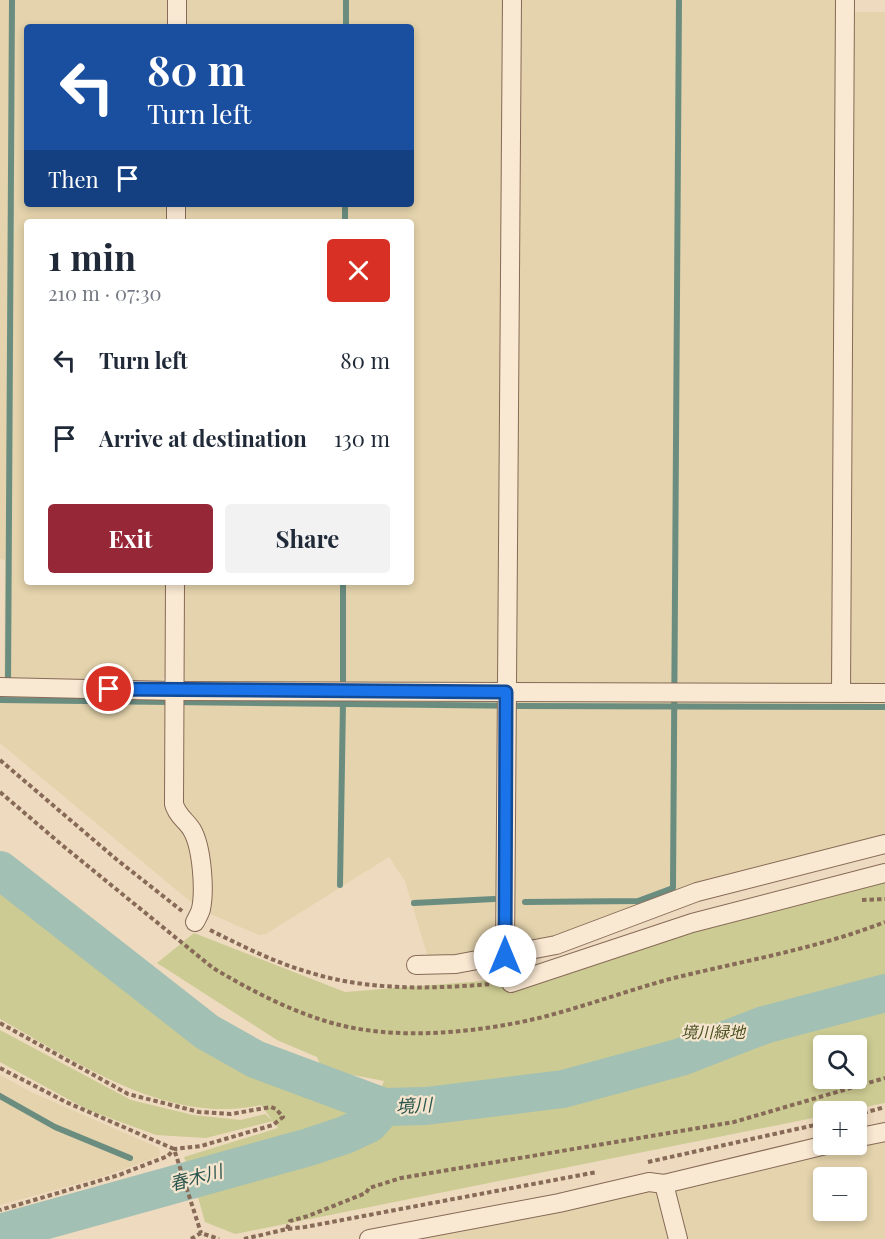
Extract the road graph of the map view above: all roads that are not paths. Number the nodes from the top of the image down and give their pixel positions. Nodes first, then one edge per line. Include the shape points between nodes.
1 (177, 0) edge
2 (512, 0) edge
3 (845, 0) edge
4 (177, 24) edge
5 (175, 585) edge
6 (0, 687) edge
7 (174, 691) junction
8 (506, 692) junction
9 (841, 693) junction
10 (885, 693) edge
11 (885, 844) edge
12 (885, 873) edge
13 (195, 922) road end
14 (505, 956) junction
15 (416, 966) dead end
16 (511, 983) road end
17 (885, 1132) edge
18 (867, 1136) edge
19 (813, 1148) edge
20 (664, 1184) junction
21 (369, 1239) edge
22 (678, 1239) edge

1 - 4 street
2 - 8 street
3 - 9 street
5 - 7 street
6 - 7 street
7 - 8 street
7 - 13 street via 174,804 199,847 203,894
8 - 9 street
8 - 14 street
9 - 10 street
11 - 14 street via 697,892 556,945
12 - 16 street via 692,923
14 - 15 street
17 - 18 street
19 - 20 street
20 - 21 street via 649,1182
20 - 22 street

